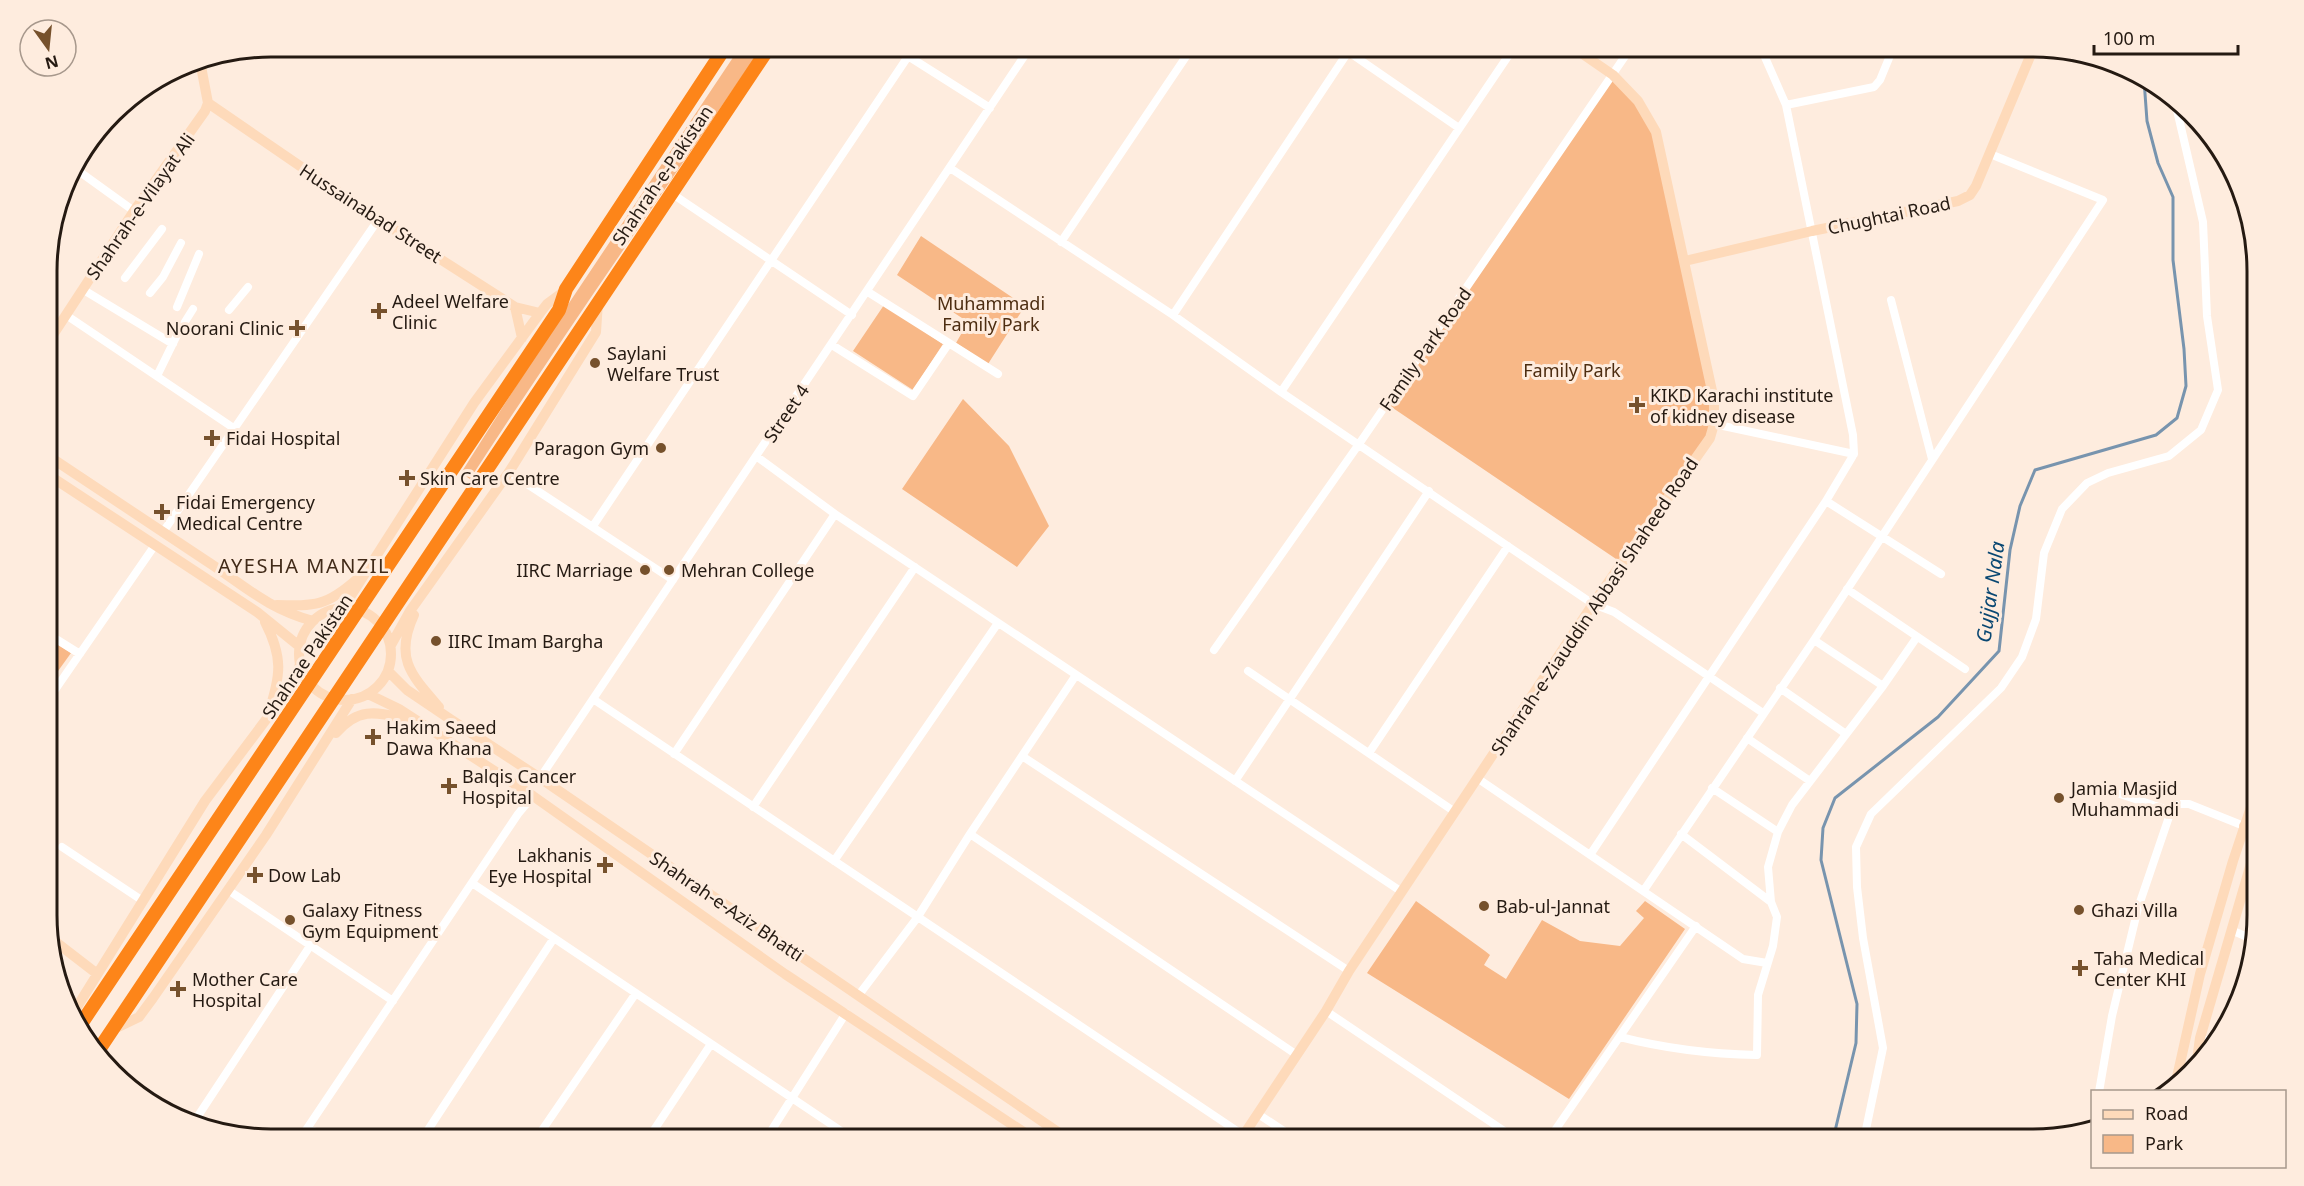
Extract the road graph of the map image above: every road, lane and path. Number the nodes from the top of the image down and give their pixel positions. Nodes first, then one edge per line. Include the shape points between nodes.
1 (719, 57) edge
2 (763, 57) edge
3 (907, 57) edge
4 (910, 57) edge
5 (1024, 57) edge
6 (1186, 57) edge
7 (1345, 57) edge
8 (1355, 57) edge
9 (1507, 57) edge
10 (1587, 57) edge
11 (1625, 57) edge
12 (1765, 57) edge
13 (1889, 57) edge
14 (2030, 57) edge
15 (201, 68) edge
16 (1613, 75) junction
17 (208, 103) junction
18 (1786, 105) junction
19 (990, 108) junction
20 (2178, 114) edge
21 (1459, 128) junction
22 (1990, 154) junction
23 (950, 168) junction
24 (81, 172) edge
25 (672, 194) junction
26 (134, 211) junction
27 (378, 220) junction
28 (162, 229) dead end
29 (1812, 231) junction
30 (1060, 242) junction
31 (181, 243) dead end
32 (199, 254) dead end
33 (773, 260) junction
34 (1685, 261) junction
35 (125, 278) dead end
36 (248, 287) dead end
37 (566, 289) junction
38 (82, 290) junction
39 (868, 292) junction
40 (150, 293) dead end
41 (1891, 300) dead end
42 (598, 301) junction
43 (177, 307) dead end
44 (515, 307) junction
45 (193, 309) dead end
46 (559, 309) joint
47 (229, 310) dead end
48 (540, 313) junction
49 (66, 315) junction
50 (852, 315) junction
51 (1173, 315) junction
52 (57, 327) edge
53 (522, 338) junction
54 (949, 343) junction
55 (173, 344) junction
56 (832, 345) junction
57 (999, 374) dead end
58 (157, 376) junction
59 (1281, 392) junction
60 (1714, 423) junction
61 (235, 429) junction
62 (1359, 444) junction
63 (1854, 454) junction
64 (756, 456) junction
65 (1932, 459) junction
66 (57, 462) edge
67 (509, 472) junction
68 (57, 481) edge
69 (1429, 491) junction
70 (1826, 501) junction
71 (835, 514) junction
72 (593, 526) junction
73 (164, 532) junction
74 (1881, 537) junction
75 (461, 542) junction
76 (155, 545) junction
77 (1508, 546) junction
78 (915, 567) junction
79 (364, 573) junction
80 (1941, 574) dead end
81 (673, 580) junction
82 (1847, 589) junction
83 (1593, 604) junction
84 (271, 605) junction
85 (343, 608) junction
86 (263, 618) junction
87 (313, 621) junction
88 (998, 623) junction
89 (1917, 637) junction
90 (57, 640) edge
91 (1814, 640) junction
92 (390, 645) junction
93 (299, 646) junction
94 (1214, 650) dead end
95 (80, 654) junction
96 (300, 665) junction
97 (1965, 669) dead end
98 (388, 671) junction
99 (1248, 671) dead end
100 (1076, 675) junction
101 (1709, 677) junction
102 (1883, 686) junction
103 (57, 687) edge
104 (1780, 688) junction
105 (368, 694) junction
106 (352, 699) junction
107 (593, 699) junction
108 (1290, 700) junction
109 (1763, 713) junction
110 (266, 719) junction
111 (450, 719) junction
112 (421, 722) junction
113 (1846, 734) junction
114 (1747, 738) junction
115 (1369, 753) junction
116 (674, 754) junction
117 (1022, 756) junction
118 (313, 760) junction
119 (540, 778) junction
120 (1477, 778) junction
121 (1235, 781) junction
122 (1810, 781) junction
123 (1712, 788) junction
124 (2102, 788) dead end
125 (533, 796) junction
126 (753, 807) junction
127 (2171, 811) junction
128 (1455, 812) junction
129 (2247, 822) edge
130 (2244, 826) junction
131 (2247, 827) edge
132 (1778, 831) junction
133 (970, 834) junction
134 (1680, 834) junction
135 (62, 847) dead end
136 (1590, 855) junction
137 (834, 861) junction
138 (2247, 876) edge
139 (472, 883) junction
140 (228, 890) junction
141 (1644, 891) junction
142 (1402, 892) junction
143 (143, 901) junction
144 (1771, 902) junction
145 (917, 918) junction
146 (1696, 926) junction
147 (2231, 930) junction
148 (2246, 936) edge
149 (554, 939) junction
150 (59, 945) edge
151 (310, 946) junction
152 (1767, 963) junction
153 (1349, 971) junction
154 (96, 973) junction
155 (636, 993) junction
156 (858, 996) junction
157 (393, 1000) junction
158 (1326, 1011) junction
159 (81, 1013) edge
160 (846, 1013) junction
161 (82, 1015) edge
162 (113, 1029) junction
163 (1620, 1037) junction
164 (2200, 1038) junction
165 (2207, 1040) edge
166 (711, 1044) junction
167 (102, 1046) edge
168 (2198, 1051) edge
169 (1297, 1055) junction
170 (2178, 1072) edge
171 (2100, 1090) edge
172 (793, 1099) junction
173 (1258, 1114) junction
174 (198, 1116) edge
175 (308, 1127) joint
176 (311, 1129) edge
177 (429, 1129) edge
178 (543, 1129) edge
179 (655, 1129) edge
180 (773, 1129) edge
181 (838, 1129) edge
182 (1019, 1129) edge
183 (1053, 1129) edge
184 (1230, 1129) edge
185 (1248, 1129) edge
186 (1281, 1129) edge
187 (1501, 1129) edge
188 (1556, 1129) edge
189 (1866, 1129) edge

1 - 37 highway, Shahrah-e-Pakistan
2 - 25 highway, Shahrah-e-Pakistan
3 - 33 street
4 - 19 street
5 - 19 street, Street 4
6 - 30 street
7 - 51 street
8 - 21 street
9 - 21 street
10 - 16 main road, Shahrah-e-Ziauddin Abbasi Shaheed Road
11 - 16 street, Family Park Road
12 - 18 street
13 - 18 street via 1874,87
14 - 22 main road, Chughtai Road
15 - 17 main road
16 - 34 main road, Shahrah-e-Ziauddin Abbasi Shaheed Road via 1638,101 1656,132
16 - 62 street, Family Park Road
17 - 26 main road, Shahrah-e-Vilayat Ali
17 - 27 main road, Hussainabad Street
18 - 29 street
19 - 23 street, Street 4
20 - 189 street via 2203,222 2207,316 2218,390 2200,430 2169,456 2086,483 2061,509 2044,553 2036,619 2022,657 2001,688 1871,814 1856,847 1857,887 1883,1048
21 - 59 street
22 - 29 main road, Chughtai Road via 1970,195 1958,201
22 - 65 street via 2103,200
23 - 30 street
23 - 39 street, Street 4
24 - 26 street
25 - 33 street
25 - 42 highway, Shahrah-e-Pakistan
26 - 38 main road, Shahrah-e-Vilayat Ali
27 - 44 main road, Hussainabad Street
27 - 61 street
28 - 35 street
29 - 34 main road, Chughtai Road
29 - 63 street
30 - 51 street
31 - 40 street
32 - 43 street
33 - 50 street
33 - 72 street
34 - 60 main road, Shahrah-e-Ziauddin Abbasi Shaheed Road via 1714,400
36 - 47 street
37 - 46 highway, Shahrah-e-Pakistan
37 - 48 main road
38 - 49 main road, Shahrah-e-Vilayat Ali
38 - 55 street
39 - 50 street, Street 4
39 - 54 street
41 - 65 street
42 - 67 main road via 596,332
42 - 162 highway, Shahrah-e-Pakistan
44 - 48 main road, Hussainabad Street
44 - 53 main road
45 - 55 street
46 - 161 highway, Shahrae Pakistan
48 - 53 main road
49 - 52 main road, Shahrah-e-Vilayat Ali
49 - 58 street
50 - 56 street, Street 4
51 - 59 street
53 - 79 main road via 474,403
54 - 56 street via 913,396
54 - 57 street
55 - 58 street
56 - 64 street, Street 4
58 - 61 street
59 - 62 street
60 - 63 street
60 - 83 main road, Shahrah-e-Ziauddin Abbasi Shaheed Road via 1710,438
61 - 73 street
62 - 69 street
62 - 94 street, Family Park Road
63 - 70 street
64 - 71 street
64 - 81 street, Street 4
65 - 74 street
66 - 73 main road
67 - 72 street
67 - 75 main road
68 - 76 main road
69 - 77 street
69 - 108 street
70 - 74 street
70 - 101 street
71 - 78 street
71 - 116 street
72 - 81 street
73 - 84 main road
74 - 80 street
74 - 82 street
75 - 92 main road
75 - 111 main road via 414,616 405,642 408,666
76 - 86 main road
76 - 95 street
77 - 83 street
77 - 115 street
78 - 88 street
78 - 126 street
79 - 84 main road via 331,599 312,606
79 - 85 main road
81 - 107 street, Street 4
82 - 89 street
82 - 91 street
83 - 101 street via 1614,612
83 - 120 main road, Shahrah-e-Ziauddin Abbasi Shaheed Road
84 - 87 main road
85 - 87 main road
85 - 92 main road via 374,618 382,625
86 - 93 main road
86 - 110 main road via 273,637 280,674
87 - 93 main road
88 - 100 street
88 - 137 street
89 - 97 street
89 - 102 street
90 - 95 street
91 - 102 street
91 - 104 street
92 - 98 main road
93 - 96 main road
95 - 103 street
96 - 106 main road via 314,688 332,698
96 - 110 main road via 286,693
98 - 105 main road
98 - 111 main road, Shahrah-e-Aziz Bhatti via 407,690
99 - 108 street
100 - 117 street
100 - 121 street
101 - 109 street
101 - 136 street
102 - 113 street
104 - 109 street
104 - 113 street
105 - 106 main road
105 - 112 main road, Shahrah-e-Aziz Bhatti
106 - 118 main road
107 - 116 street
107 - 119 street, Street 4
108 - 115 street
108 - 121 street
109 - 114 street
110 - 143 main road via 205,801
111 - 119 main road, Shahrah-e-Aziz Bhatti
112 - 118 main road via 381,713 361,714 345,723
112 - 125 main road, Shahrah-e-Aziz Bhatti
113 - 122 street
114 - 122 street
114 - 123 street
115 - 128 street
116 - 126 street
117 - 133 street
117 - 153 street
118 - 140 main road
119 - 156 main road, Shahrah-e-Aziz Bhatti
120 - 128 main road, Shahrah-e-Ziauddin Abbasi Shaheed Road
120 - 136 street
121 - 142 street
122 - 132 street
123 - 132 street
123 - 134 street
124 - 127 street
125 - 139 street
125 - 160 main road, Shahrah-e-Aziz Bhatti
126 - 137 street
127 - 130 street via 2179,804 2189,804
127 - 171 street via 2138,908 2112,1016
128 - 142 main road, Shahrah-e-Ziauddin Abbasi Shaheed Road
129 - 130 main road
130 - 131 main road
130 - 170 main road via 2200,974
132 - 144 street via 1768,867
133 - 145 street
133 - 169 street
134 - 141 street
134 - 144 street
135 - 143 street
136 - 141 street
137 - 145 street
138 - 147 main road
139 - 149 street
139 - 157 street
140 - 151 street
140 - 162 main road via 139,1017
141 - 146 street
142 - 153 main road, Shahrah-e-Ziauddin Abbasi Shaheed Road
143 - 154 main road
144 - 152 street via 1777,917
145 - 156 street
145 - 184 street
146 - 152 street via 1743,959
146 - 163 street
147 - 148 street
147 - 164 main road
149 - 155 street
149 - 177 street
150 - 154 main road
151 - 157 street
151 - 174 street
152 - 163 street via 1758,995 1757,1055 1674,1050
153 - 158 main road, Shahrah-e-Ziauddin Abbasi Shaheed Road
154 - 159 main road
155 - 166 street
155 - 178 street
156 - 183 main road, Shahrah-e-Aziz Bhatti
157 - 175 street
158 - 169 main road, Shahrah-e-Ziauddin Abbasi Shaheed Road
158 - 187 street
160 - 172 street
160 - 182 main road, Shahrah-e-Aziz Bhatti
162 - 167 highway
163 - 188 street
164 - 165 street
164 - 168 main road
166 - 172 street
166 - 179 street
169 - 173 main road, Shahrah-e-Ziauddin Abbasi Shaheed Road
172 - 180 street
172 - 181 street
173 - 185 main road, Shahrah-e-Ziauddin Abbasi Shaheed Road
173 - 186 street
175 - 176 street

